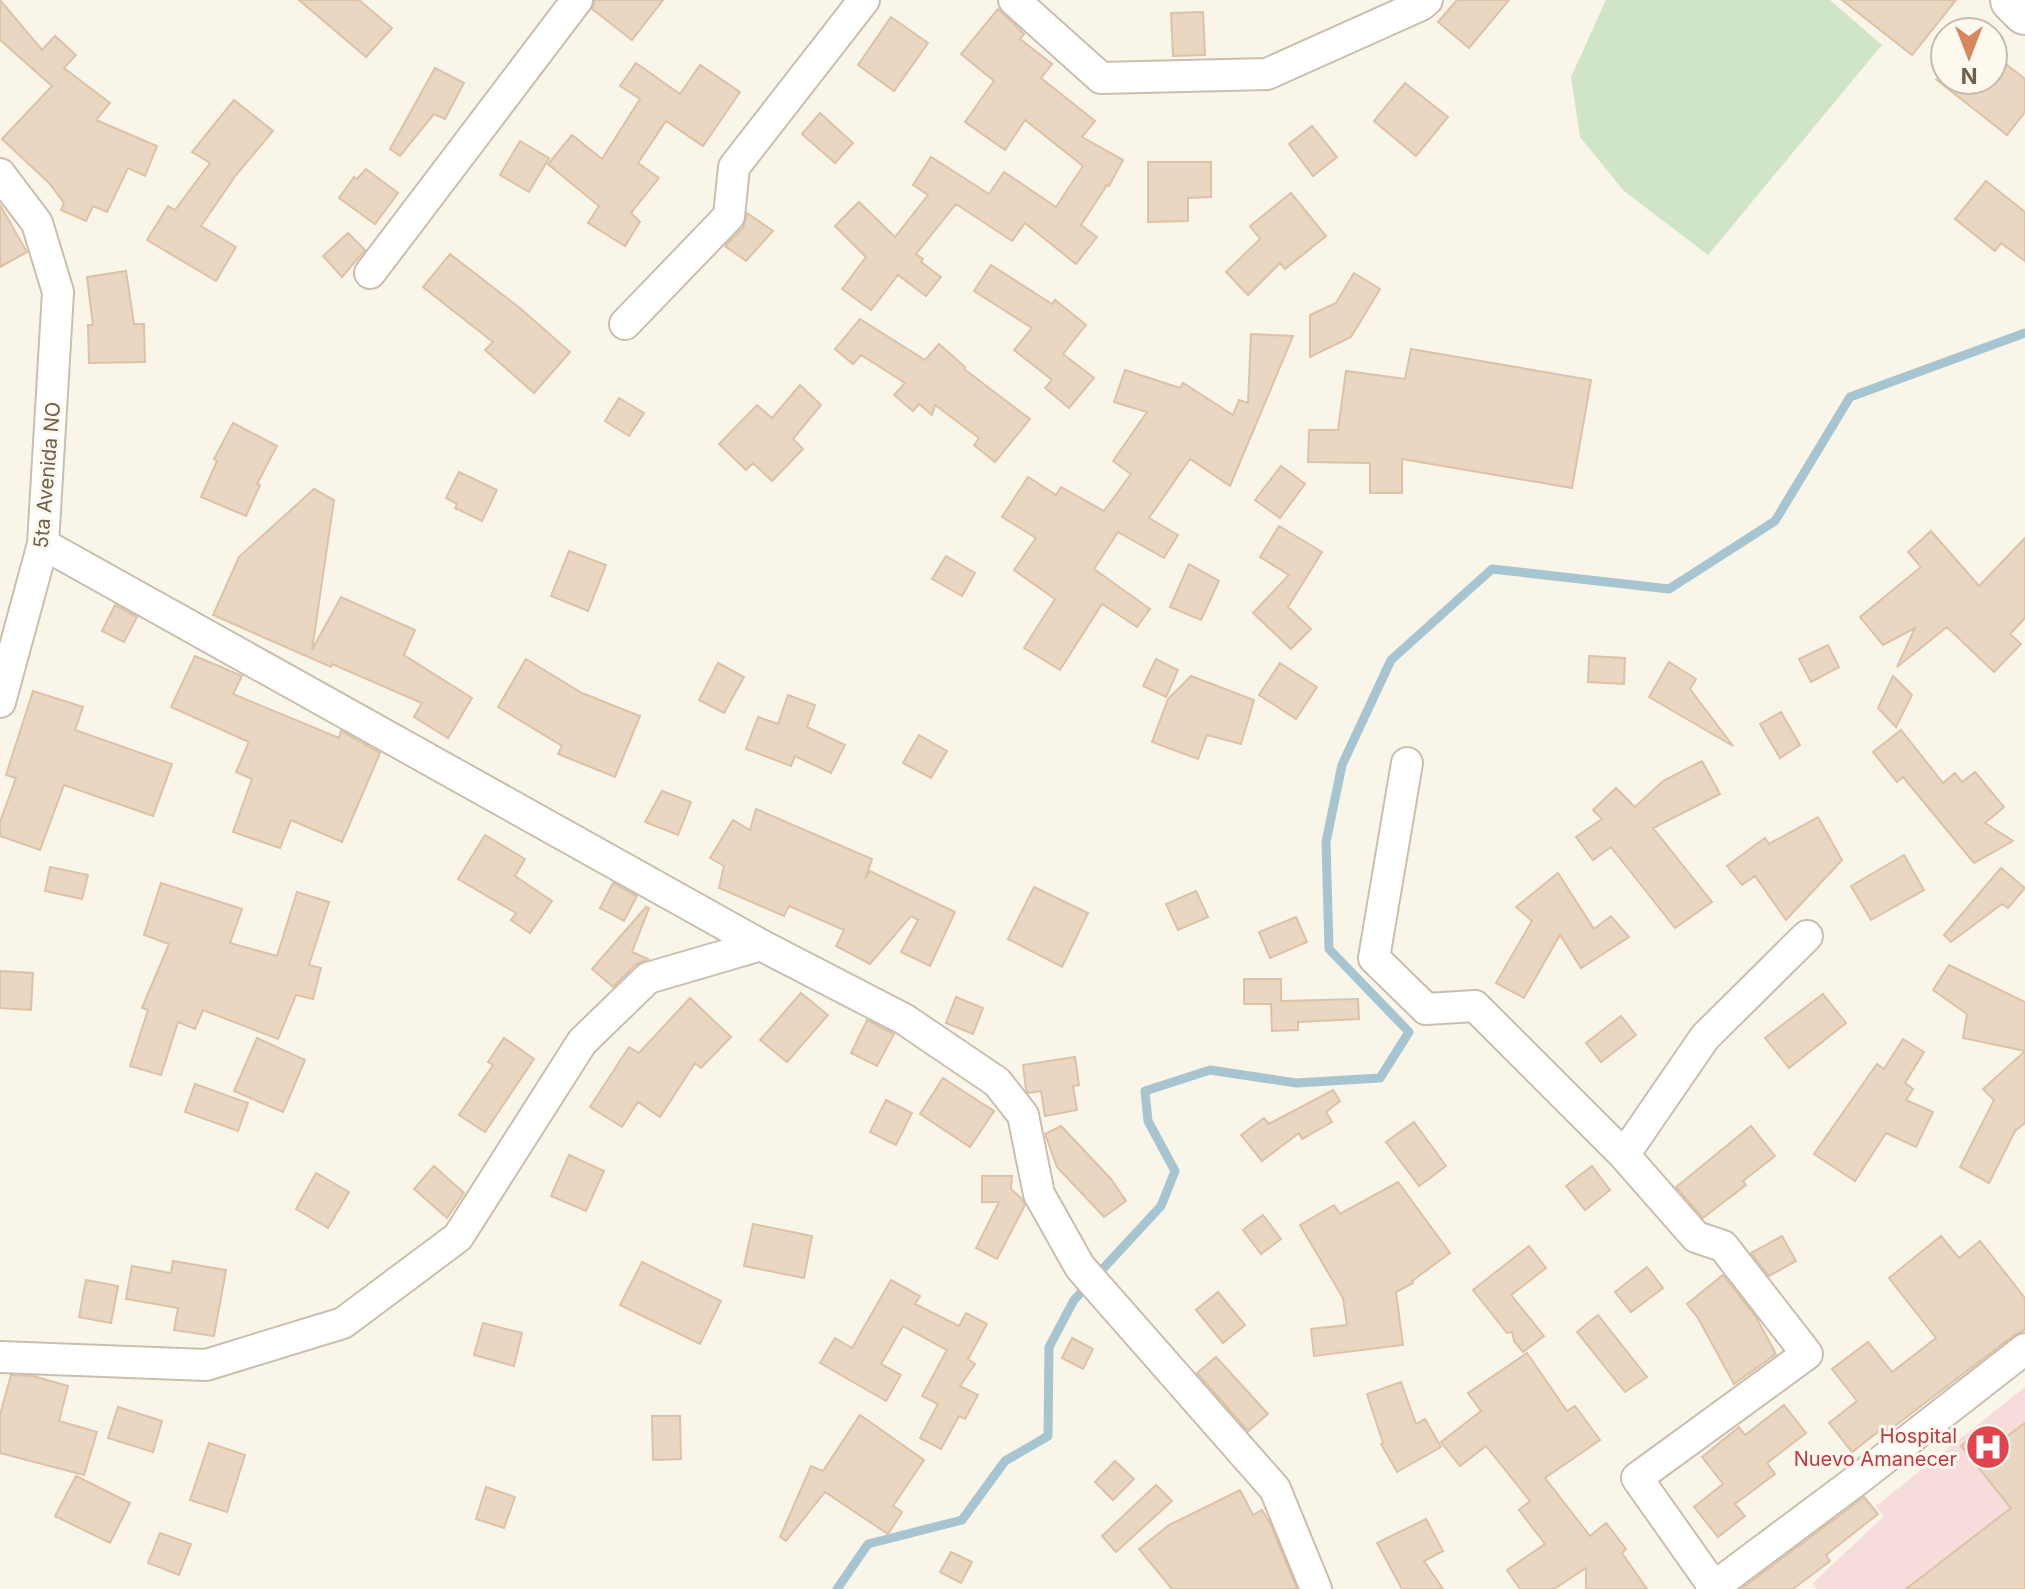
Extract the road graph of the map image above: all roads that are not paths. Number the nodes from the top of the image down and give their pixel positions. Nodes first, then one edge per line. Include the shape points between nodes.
1 (577, 0) edge
2 (864, 0) edge
3 (1014, 0) edge
4 (1427, 0) edge
5 (2013, 0) edge
6 (2025, 12) edge
7 (0, 174) edge
8 (370, 273) dead end
9 (625, 324) dead end
10 (43, 544) junction
11 (0, 702) edge
12 (1407, 763) dead end
13 (1807, 936) dead end
14 (761, 945) junction
15 (1624, 1155) junction
16 (2025, 1349) edge
17 (0, 1357) edge
18 (1713, 1588) edge
19 (1316, 1589) edge

1 - 8 street
2 - 9 street via 734,167 729,216
3 - 4 street via 1101,78 1267,74
5 - 6 main road
7 - 10 street, 5ta Avenida NO via 37,223 58,292
10 - 11 street, 5ta Avenida NO
10 - 14 street
12 - 15 street via 1374,958 1426,1009 1475,1006
13 - 15 street via 1705,1037
14 - 17 street via 648,978 582,1042 458,1237 343,1323 206,1365
14 - 19 street via 904,1019 997,1082 1023,1115 1039,1194 1080,1267 1275,1489
15 - 18 street via 1696,1237 1723,1246 1807,1354 1637,1478
16 - 18 street

